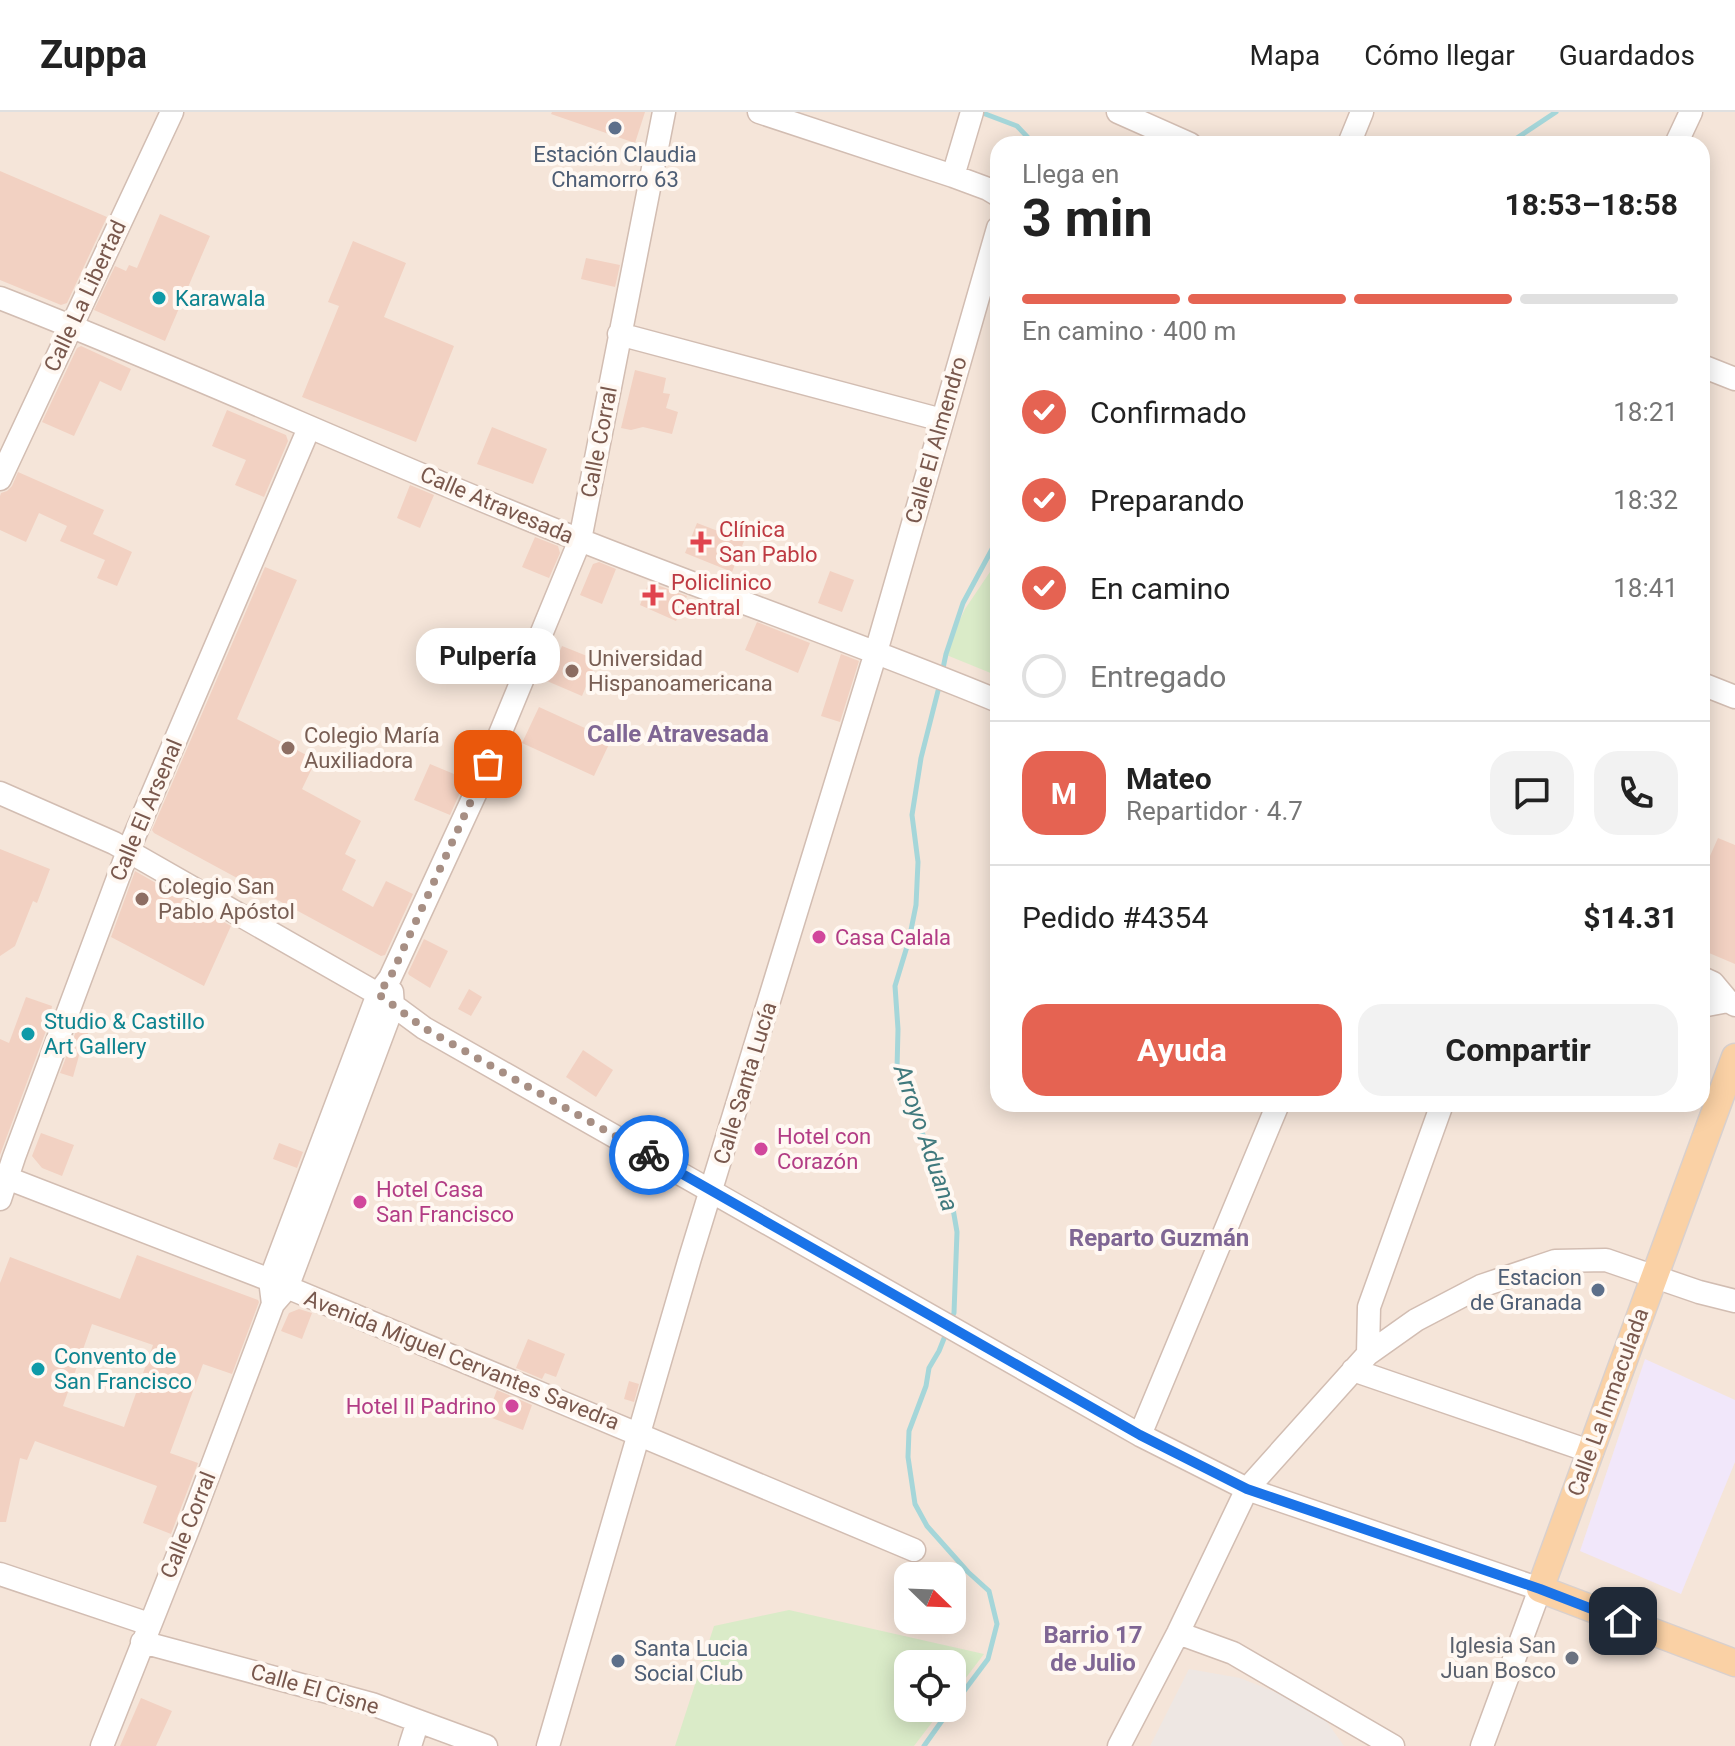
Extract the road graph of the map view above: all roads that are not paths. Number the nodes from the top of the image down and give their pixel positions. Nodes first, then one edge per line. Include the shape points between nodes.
1 (172, 112) edge
2 (664, 112) edge
3 (759, 112) edge
4 (1118, 112) edge
5 (1362, 112) edge
6 (1691, 112) edge
7 (970, 121) edge
8 (1172, 136) edge
9 (1352, 136) edge
10 (1680, 136) edge
11 (953, 176) junction
12 (990, 190) edge
13 (990, 255) edge
14 (0, 298) edge
15 (71, 326) junction
16 (619, 334) junction
17 (1710, 369) edge
18 (1735, 379) edge
19 (942, 420) junction
20 (309, 428) junction
21 (0, 479) edge
22 (580, 540) junction
23 (876, 652) junction
24 (1710, 687) edge
25 (1735, 697) edge
26 (990, 698) edge
27 (0, 793) edge
28 (128, 851) junction
29 (1710, 982) edge
30 (387, 993) junction
31 (1732, 1003) edge
32 (1710, 1005) edge
33 (1735, 1057) edge
34 (1275, 1112) edge
35 (1439, 1112) edge
36 (5, 1172) edge
37 (712, 1192) junction
38 (1653, 1276) junction
39 (277, 1291) junction
40 (1735, 1301) edge
41 (1361, 1362) junction
42 (640, 1434) junction
43 (1140, 1435) junction
44 (1592, 1452) junction
45 (1247, 1489) junction
46 (914, 1550) dead end
47 (0, 1574) edge
48 (1540, 1589) junction
49 (145, 1633) junction
50 (1178, 1633) junction
51 (1735, 1663) edge
52 (418, 1721) junction
53 (102, 1746) edge
54 (410, 1746) edge
55 (486, 1746) edge
56 (548, 1746) edge
57 (1119, 1746) edge
58 (1393, 1746) edge
59 (1482, 1746) edge

1 - 15 street, Calle La Libertad
2 - 16 street, Calle Corral
3 - 11 street
4 - 8 street
5 - 9 street
6 - 10 street
7 - 11 street
11 - 12 street
13 - 19 street, Calle El Almendro
14 - 15 street, Calle Atravesada
15 - 20 street, Calle Atravesada
15 - 21 street, Calle La Libertad
16 - 19 street
16 - 22 street, Calle Corral
17 - 18 street
19 - 23 street, Calle El Almendro
20 - 22 street, Calle Atravesada
20 - 28 street, Calle El Arsenal
22 - 23 street, Calle Atravesada
22 - 30 street, Calle Corral
23 - 26 street, Calle Atravesada
23 - 37 street, Calle Santa Lucía
24 - 25 street
27 - 28 street
28 - 30 street
28 - 36 street, Calle El Arsenal
29 - 31 street
30 - 37 street via 424,1028
30 - 39 street, Calle Corral
31 - 32 street
33 - 38 main road, Calle La Inmaculada
34 - 43 street
35 - 41 street via 1369,1307
36 - 39 street, Avenida Miguel Cervantes Savedra
37 - 42 street, Calle Santa Lucía
37 - 43 street
38 - 40 street
38 - 41 street via 1606,1260 1555,1261 1481,1286 1416,1320
38 - 44 main road, Calle La Inmaculada
39 - 42 street, Avenida Miguel Cervantes Savedra
39 - 49 street, Calle Corral
41 - 44 street
41 - 45 street
42 - 46 street, Avenida Miguel Cervantes Savedra
42 - 56 street, Calle Santa Lucía
43 - 45 street
44 - 48 main road, Calle La Inmaculada
45 - 48 street
45 - 50 street
47 - 49 street, Calle El Cisne
48 - 51 main road
48 - 59 street, Calle La Inmaculada
49 - 52 street, Calle El Cisne
49 - 53 street, Calle Corral
50 - 57 street
50 - 58 street via 1233,1653
52 - 54 street
52 - 55 street, Calle El Cisne

